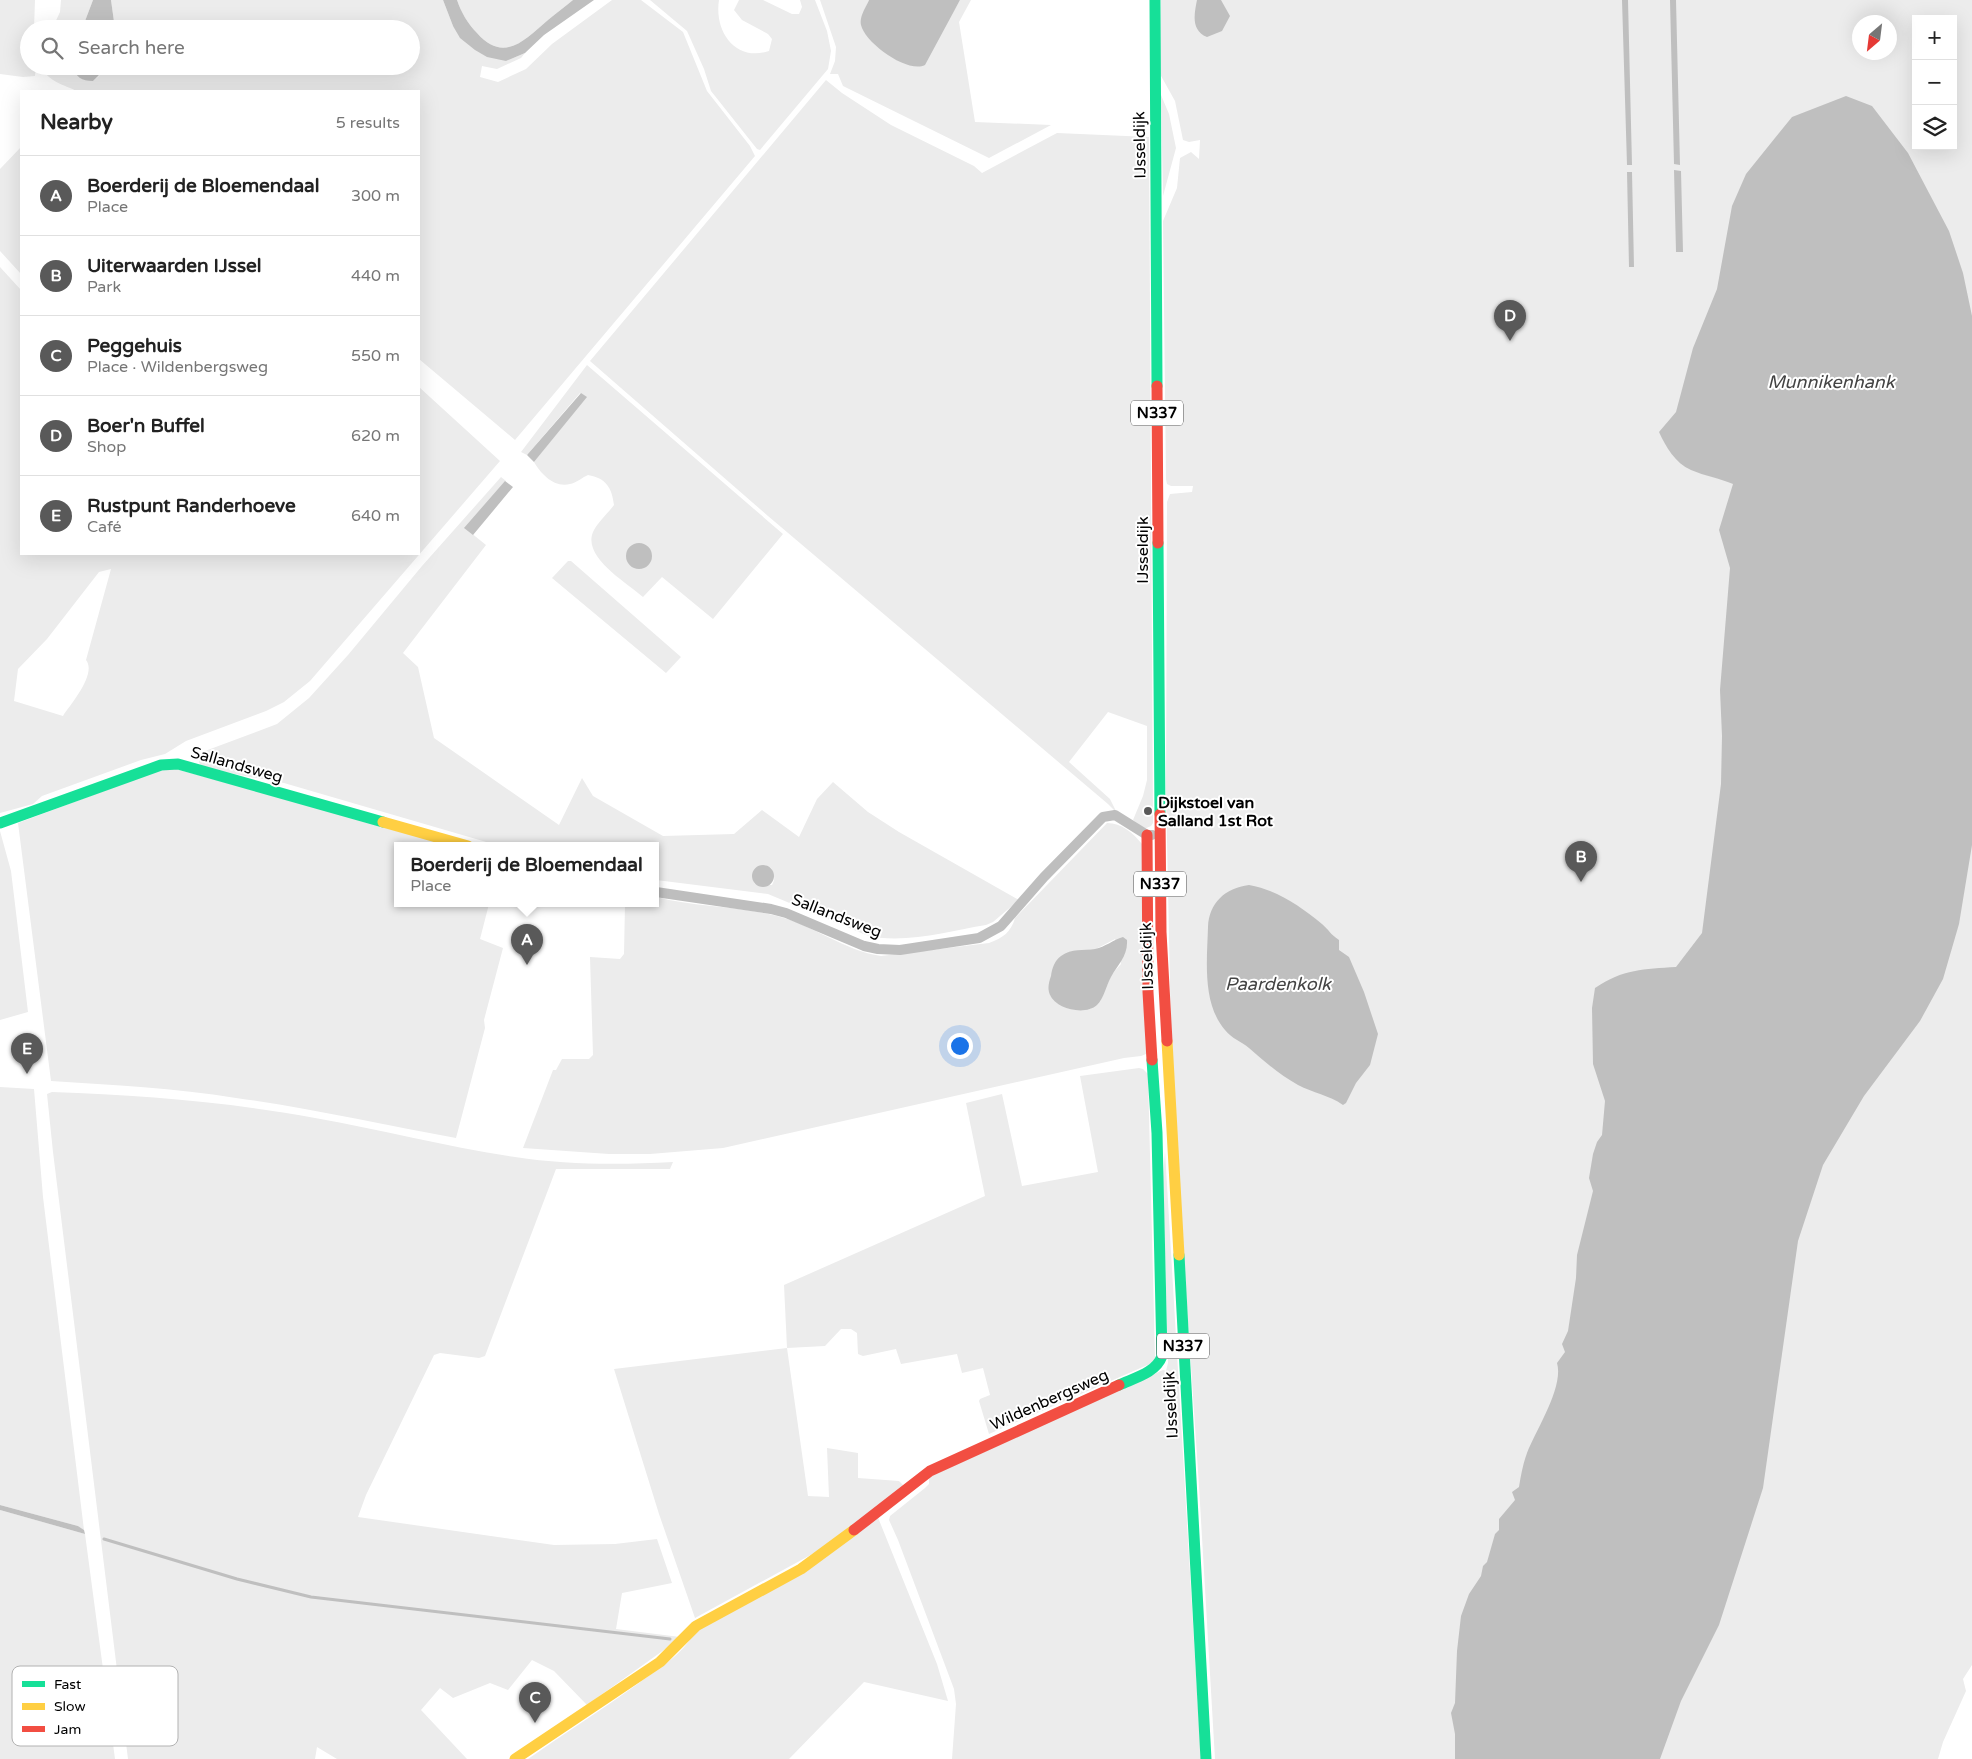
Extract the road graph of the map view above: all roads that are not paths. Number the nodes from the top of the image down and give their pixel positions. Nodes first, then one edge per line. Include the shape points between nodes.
1 (1154, 0) edge
2 (0, 824) edge
3 (1147, 835) junction
4 (1160, 836) junction
5 (454, 842) edge
6 (659, 892) edge
7 (515, 1759) edge
8 (1206, 1759) edge

1 - 4 street, IJsseldijk / N337
2 - 5 street, Sallandsweg via 161,765 178,764
3 - 4 street, Sallandsweg
3 - 6 street, Sallandsweg via 1120,817 1104,817 994,931 979,938 900,950 864,946 770,909
3 - 7 street, Wildenbergsweg via 1148,992 1160,1200 1162,1356 1159,1364 923,1475 819,1557 696,1626 660,1662
4 - 8 street, IJsseldijk / N337 via 1160,932

